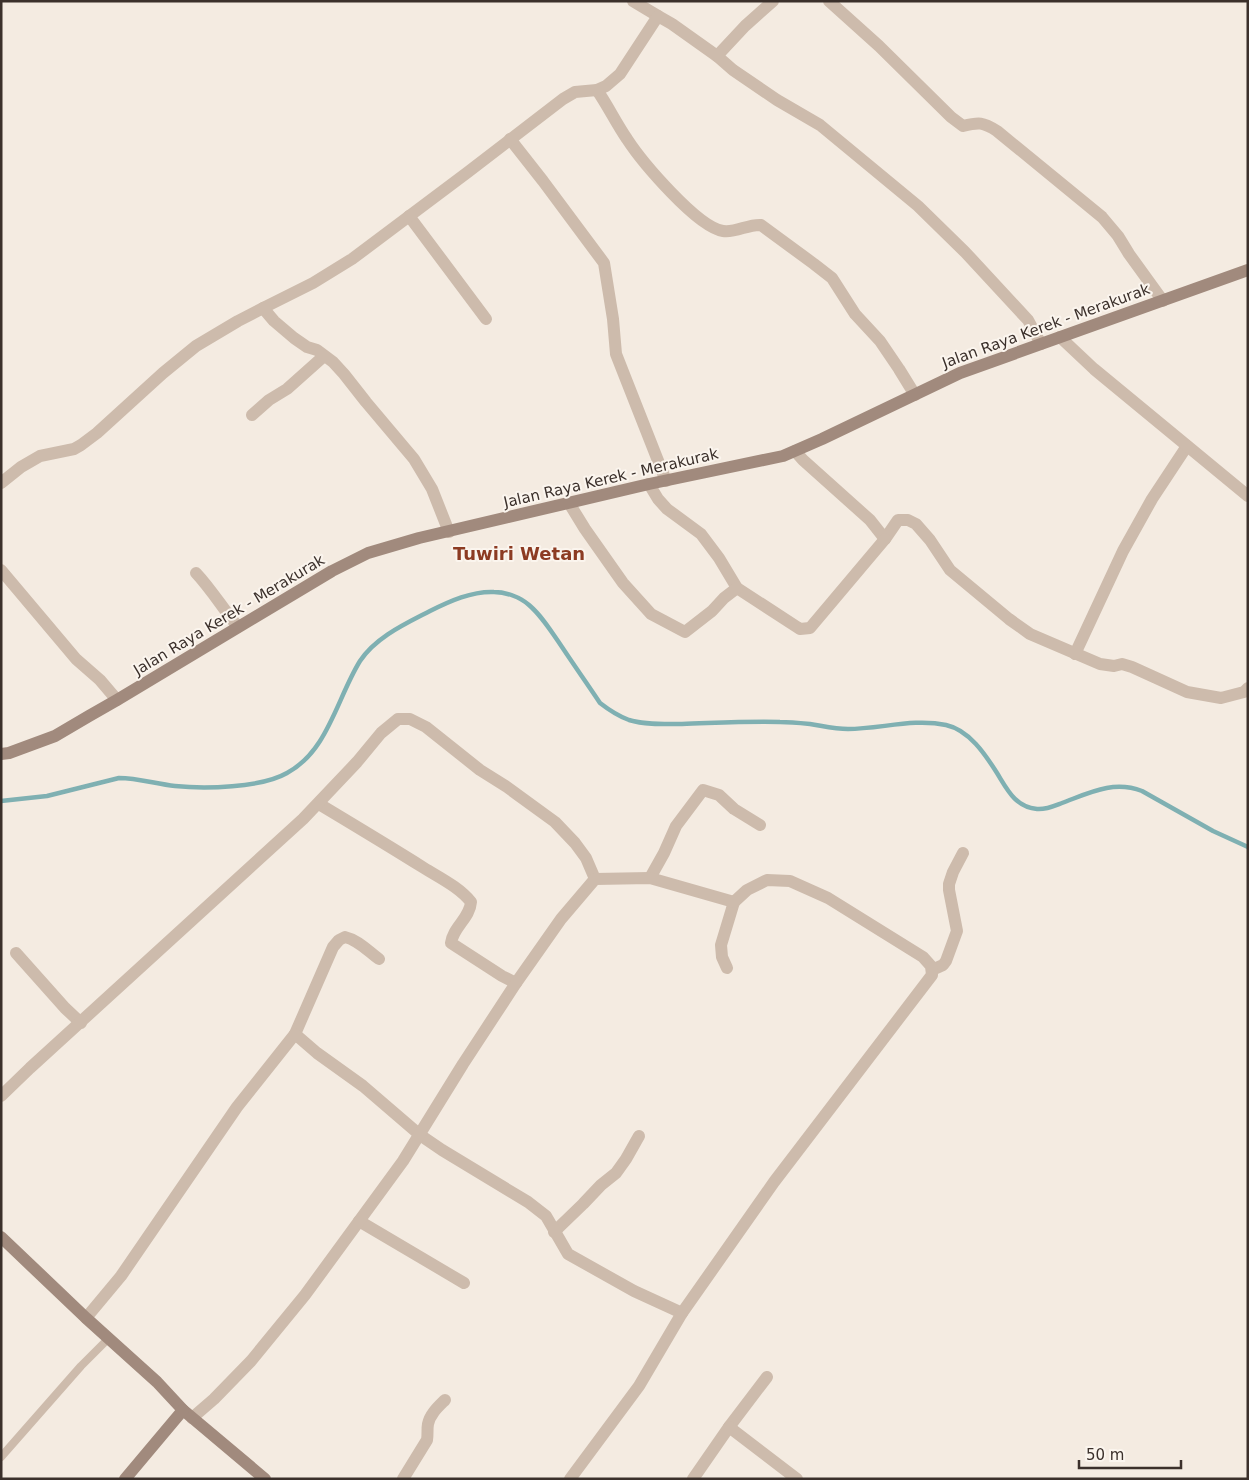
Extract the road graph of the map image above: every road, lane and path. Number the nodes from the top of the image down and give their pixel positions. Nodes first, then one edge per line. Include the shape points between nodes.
1 (633, 1) edge
2 (773, 1) edge
3 (829, 1) edge
4 (658, 16) junction
5 (717, 56) junction
6 (597, 90) junction
7 (510, 139) junction
8 (409, 216) junction
9 (1248, 270) edge
10 (1156, 291) junction
11 (263, 308) junction
12 (486, 319) dead end
13 (1060, 337) junction
14 (1041, 344) junction
15 (324, 356) junction
16 (911, 389) junction
17 (252, 415) dead end
18 (1187, 446) junction
19 (796, 450) junction
20 (666, 481) junction
21 (1, 483) edge
22 (649, 484) junction
23 (1248, 496) edge
24 (569, 503) junction
25 (449, 532) junction
26 (884, 539) junction
27 (1, 570) edge
28 (196, 573) dead end
29 (737, 588) junction
30 (230, 618) junction
31 (1074, 654) junction
32 (1248, 688) edge
33 (117, 700) junction
34 (1, 754) edge
35 (318, 804) junction
36 (760, 825) dead end
37 (962, 853) dead end
38 (650, 878) junction
39 (595, 879) junction
40 (734, 902) junction
41 (16, 953) dead end
42 (379, 959) dead end
43 (726, 968) dead end
44 (932, 970) junction
45 (516, 983) junction
46 (80, 1023) junction
47 (295, 1034) junction
48 (1, 1096) edge
49 (420, 1135) junction
50 (639, 1136) dead end
51 (359, 1221) junction
52 (554, 1232) junction
53 (1, 1237) edge
54 (464, 1283) dead end
55 (682, 1313) junction
56 (86, 1318) junction
57 (109, 1338) junction
58 (766, 1377) dead end
59 (444, 1400) dead end
60 (188, 1414) junction
61 (729, 1427) junction
62 (1, 1457) edge
63 (125, 1479) edge
64 (265, 1479) edge
65 (402, 1479) edge
66 (570, 1479) edge
67 (693, 1479) edge
68 (797, 1479) edge

1 - 4 street
2 - 5 street
3 - 10 street via 951,117 963,126 981,123 997,131 1102,218
4 - 5 street
4 - 6 street via 620,74
5 - 14 street via 777,100 820,125 918,206 1028,320
6 - 7 street via 576,92 563,98
6 - 16 street via 627,140 662,183 705,223 722,231 761,225 832,278 855,314 880,341
7 - 8 street
7 - 20 street via 604,263 616,354
8 - 11 street via 352,259
8 - 12 street
9 - 10 main road, Jalan Raya Kerek - Merakurak
10 - 13 main road, Jalan Raya Kerek - Merakurak
11 - 15 street via 294,338
11 - 21 street via 196,346 81,445 40,456
13 - 14 main road, Jalan Raya Kerek - Merakurak
13 - 18 street
14 - 16 main road, Jalan Raya Kerek - Merakurak
15 - 17 street
15 - 25 street via 344,374 414,459 432,489
16 - 19 main road, Jalan Raya Kerek - Merakurak via 822,440
18 - 23 street
18 - 31 street via 1123,551
19 - 20 main road, Jalan Raya Kerek - Merakurak via 783,456
19 - 26 street via 870,520
20 - 22 main road, Jalan Raya Kerek - Merakurak
22 - 24 main road, Jalan Raya Kerek - Merakurak
22 - 29 street via 667,509 700,534
24 - 25 main road, Jalan Raya Kerek - Merakurak
24 - 29 street via 629,589 651,614 685,632
25 - 30 main road, Jalan Raya Kerek - Merakurak via 368,553
26 - 29 street via 810,628 800,629
26 - 31 street via 898,520 916,524 950,570 1009,619 1030,634
27 - 33 street via 76,659
28 - 30 street
30 - 33 main road, Jalan Raya Kerek - Merakurak
31 - 32 street via 1100,664 1122,664 1187,692 1221,698
33 - 34 main road, Jalan Raya Kerek - Merakurak via 55,736 9,754
35 - 39 street via 393,722 410,719 426,727 480,770 555,822 586,858
35 - 45 street via 467,896 471,902 470,909 452,943
35 - 46 street
36 - 38 street via 719,795 703,790 676,826
37 - 44 street via 949,884 957,931 946,961
38 - 39 street
38 - 40 street
39 - 45 street
40 - 43 street via 721,945
40 - 44 street via 747,890 767,880 790,880 828,898 923,957
41 - 46 street
42 - 47 street via 354,939 345,937 339,940
44 - 55 street via 929,980 774,1182
45 - 49 street
46 - 48 street
47 - 49 street
47 - 56 street via 237,1107 121,1276
49 - 51 street
49 - 52 street via 528,1202 546,1216
50 - 52 street via 616,1173
51 - 54 street
51 - 60 street via 251,1361 214,1399
52 - 55 street via 568,1254 634,1291
53 - 56 main road
55 - 66 street via 639,1386
56 - 57 main road
57 - 60 main road
57 - 62 lane
58 - 61 street
59 - 65 street via 431,1414 427,1440
60 - 63 main road
60 - 64 main road
61 - 67 street
61 - 68 street

